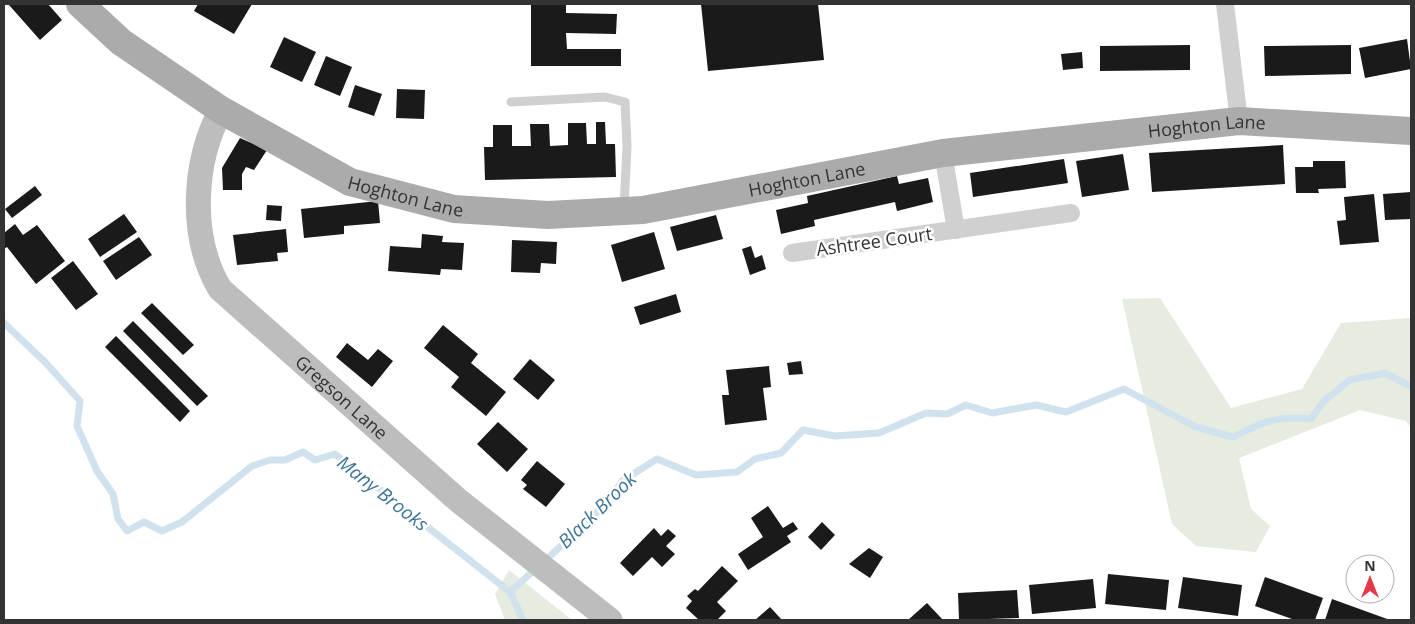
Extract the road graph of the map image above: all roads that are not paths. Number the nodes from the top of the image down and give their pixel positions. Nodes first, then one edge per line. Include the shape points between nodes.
1 (80, 4) edge
2 (1225, 4) edge
3 (511, 102) dead end
4 (222, 110) junction
5 (1239, 121) junction
6 (1411, 131) edge
7 (943, 153) junction
8 (623, 211) junction
9 (1071, 213) dead end
10 (956, 230) junction
11 (792, 253) dead end
12 (610, 620) edge

1 - 4 main road, Hoghton Lane via 121,42
2 - 5 street
3 - 8 lane via 605,97 625,102 627,146
4 - 8 main road, Hoghton Lane via 350,182 454,209 548,215
4 - 12 street, Gregson Lane via 213,126 201,165 199,191 204,253 220,289 459,501
5 - 6 main road, Hoghton Lane
5 - 7 main road, Hoghton Lane
7 - 8 main road, Hoghton Lane via 643,210
7 - 10 street, Ashtree Court
9 - 10 street, Ashtree Court
10 - 11 street, Ashtree Court

